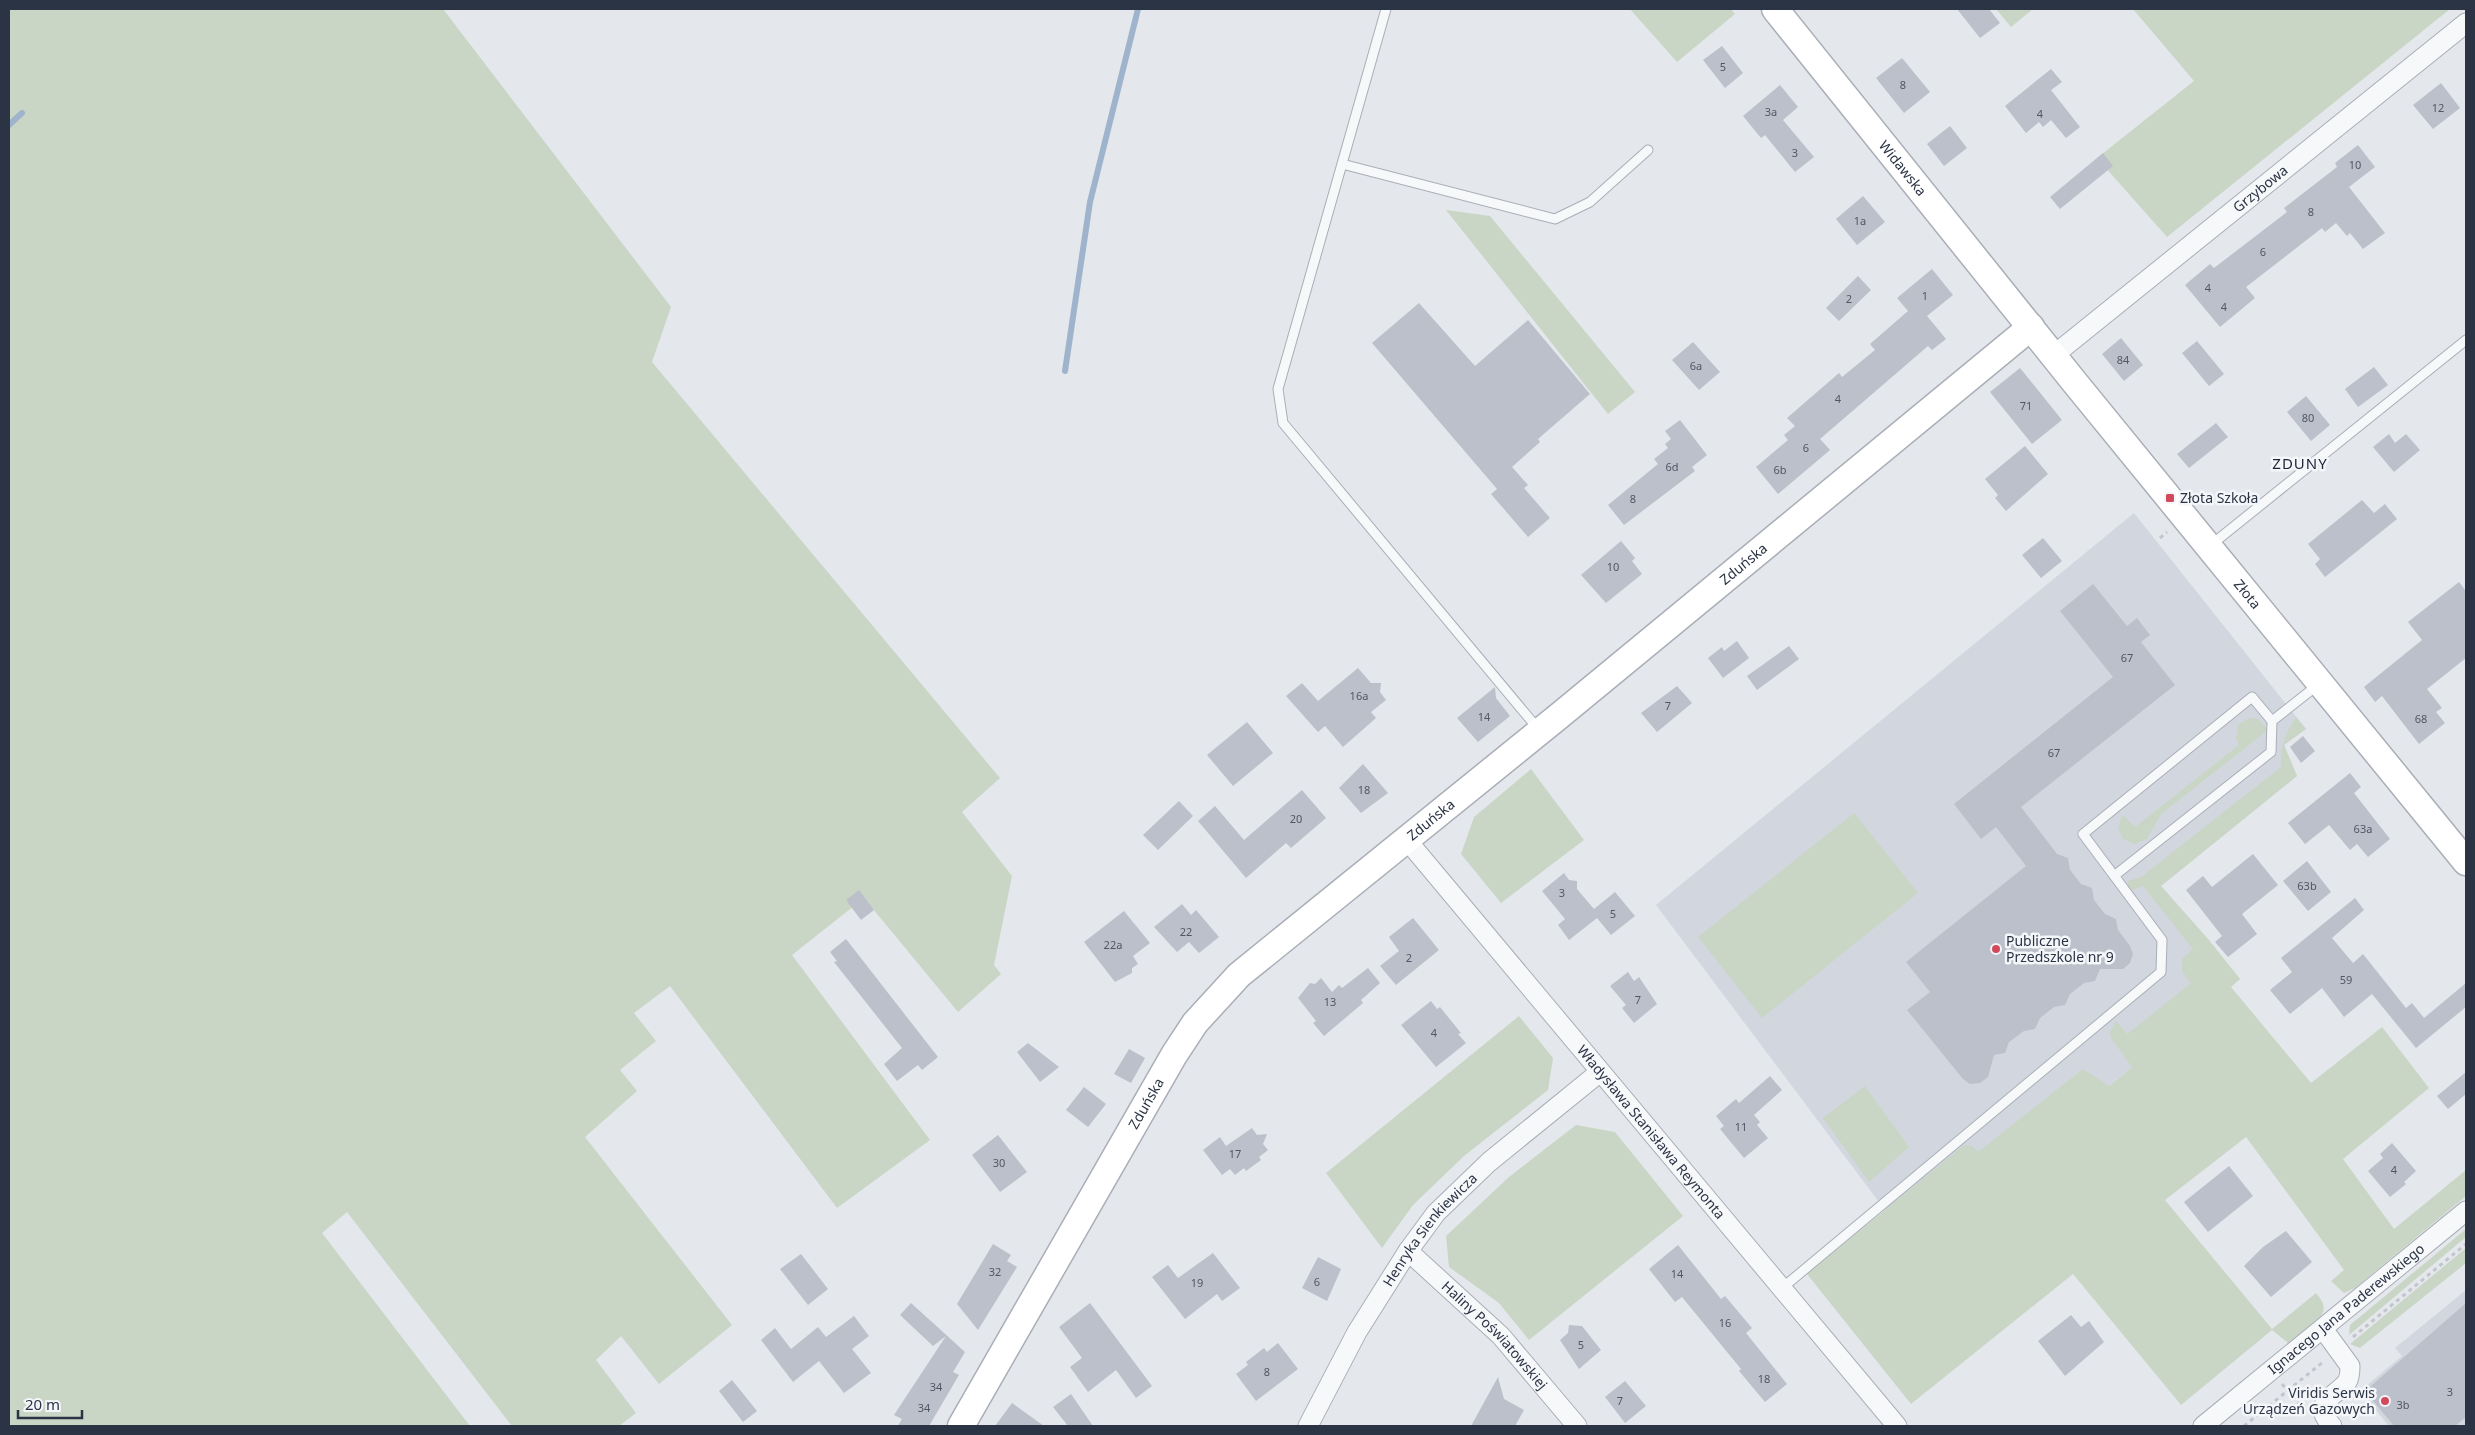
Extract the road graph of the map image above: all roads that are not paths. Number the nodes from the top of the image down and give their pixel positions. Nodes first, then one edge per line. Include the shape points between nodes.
1 (1386, 9) edge
2 (1775, 9) edge
3 (2466, 23) edge
4 (1648, 150) dead end
5 (1342, 164) junction
6 (2031, 327) junction
7 (2466, 340) edge
8 (2054, 355) junction
9 (2209, 547) junction
10 (2321, 682) junction
11 (2272, 721) junction
12 (1540, 731) junction
13 (1406, 838) junction
14 (2466, 862) edge
15 (2114, 876) junction
16 (1600, 1072) junction
17 (2466, 1211) edge
18 (1408, 1251) junction
19 (1781, 1289) junction
20 (2323, 1328) junction
21 (961, 1426) edge
22 (1308, 1426) edge
23 (1576, 1426) edge
24 (1897, 1426) edge
25 (2203, 1426) edge
26 (2332, 1426) edge

1 - 5 lane
2 - 6 street, Widawska
3 - 8 street, Grzybowa
4 - 5 lane via 1590,202 1555,219
5 - 12 lane via 1278,389 1283,423
6 - 8 street, Złota
6 - 12 street, Zduńska
7 - 9 lane
8 - 9 street, Złota
9 - 10 street, Złota
10 - 11 lane
10 - 14 street, Złota
11 - 15 lane via 2271,752
11 - 15 lane via 2252,697 2083,834
12 - 13 street, Zduńska
13 - 16 street, Władysława Stanisława Reymonta
13 - 21 street, Zduńska via 1239,976 1195,1023
15 - 19 lane via 2162,940 2161,972
16 - 18 street, Henryka Sienkiewicza via 1489,1162 1436,1213
16 - 19 street, Władysława Stanisława Reymonta
17 - 20 street, Ignacego Jana Paderewskiego
18 - 22 street, Henryka Sienkiewicza via 1357,1332
18 - 23 street, Haliny Poświatowskiej via 1502,1336
19 - 24 street, Władysława Stanisława Reymonta
20 - 25 street, Ignacego Jana Paderewskiego
20 - 26 street via 2350,1366 2348,1381 2326,1400 2323,1407 2324,1417

